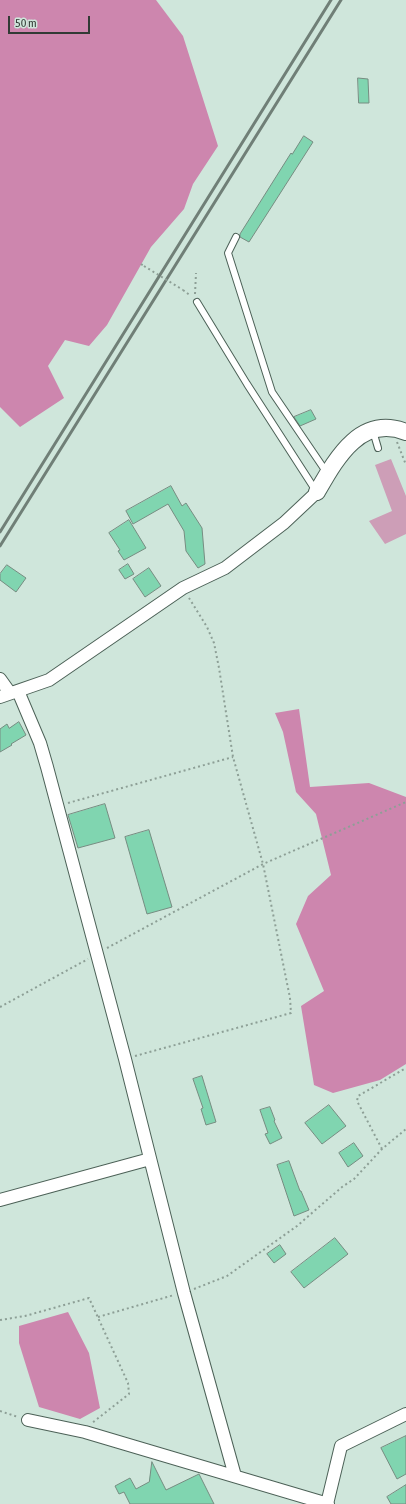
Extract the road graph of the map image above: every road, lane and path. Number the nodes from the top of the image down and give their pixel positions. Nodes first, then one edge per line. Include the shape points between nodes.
1 (236, 238) dead end
2 (141, 264) dead end
3 (196, 273) dead end
4 (194, 299) junction
5 (373, 429) junction
6 (403, 432) edge
7 (378, 448) dead end
8 (406, 465) edge
9 (328, 474) junction
10 (317, 492) junction
11 (183, 588) junction
12 (0, 679) edge
13 (9, 694) edge
14 (233, 757) junction
15 (406, 802) edge
16 (57, 806) junction
17 (263, 864) junction
18 (96, 954) junction
19 (0, 1007) edge
20 (124, 1059) junction
21 (406, 1068) edge
22 (406, 1129) edge
23 (382, 1149) junction
24 (150, 1159) junction
25 (0, 1200) edge
26 (184, 1293) junction
27 (98, 1317) junction
28 (0, 1320) edge
29 (0, 1411) edge
30 (406, 1414) edge
31 (28, 1420) joint
32 (85, 1432) junction
33 (235, 1476) junction
34 (314, 1502) edge
35 (328, 1504) edge

1 - 9 lane via 228,253 272,392
2 - 4 path, bridge
3 - 4 path
4 - 10 lane
5 - 6 street via 389,427
5 - 7 lane
5 - 9 street via 359,436
6 - 8 path
9 - 10 street
10 - 11 street via 284,523 225,568
11 - 13 street via 49,680
11 - 14 path via 214,643
12 - 13 street
13 - 16 street via 40,743
14 - 16 path
14 - 17 path
15 - 17 path
16 - 18 street
17 - 18 path
17 - 20 path via 291,1013
18 - 19 path
18 - 20 street
20 - 24 street
21 - 23 path via 358,1096 357,1100
22 - 23 path
23 - 26 path via 354,1179 248,1263 227,1276
24 - 25 street
24 - 26 street
26 - 27 path
26 - 33 street
27 - 28 path via 89,1298 25,1316
27 - 32 path via 128,1383 129,1394 94,1421
29 - 31 path
30 - 35 street via 341,1446
31 - 32 street
32 - 33 street
33 - 34 street
34 - 35 street

